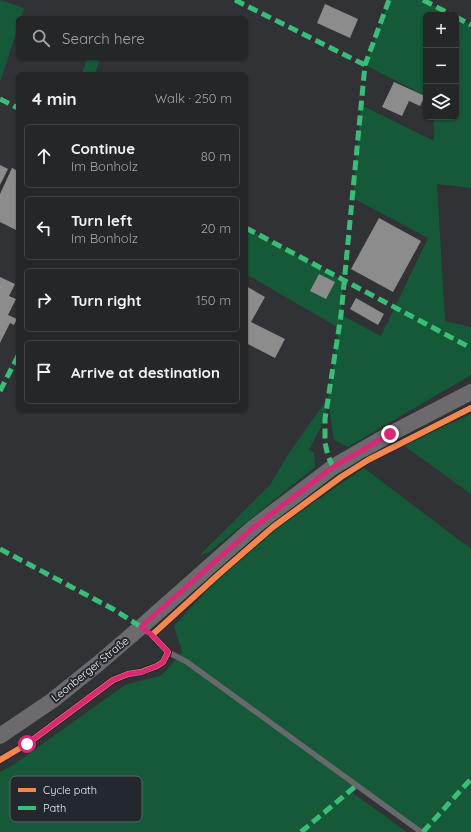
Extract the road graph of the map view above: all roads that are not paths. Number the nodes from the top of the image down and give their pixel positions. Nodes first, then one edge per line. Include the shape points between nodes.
1 (471, 392) edge
2 (141, 627) junction
3 (168, 652) junction
4 (0, 736) edge
5 (0, 760) edge
6 (421, 832) edge

1 - 2 main road, Leonberger Straße via 333,467 254,527
2 - 3 lane
2 - 4 main road, Leonberger Straße via 53,700
3 - 5 lane via 163,662 157,666 113,680 27,744
3 - 6 lane via 187,662

